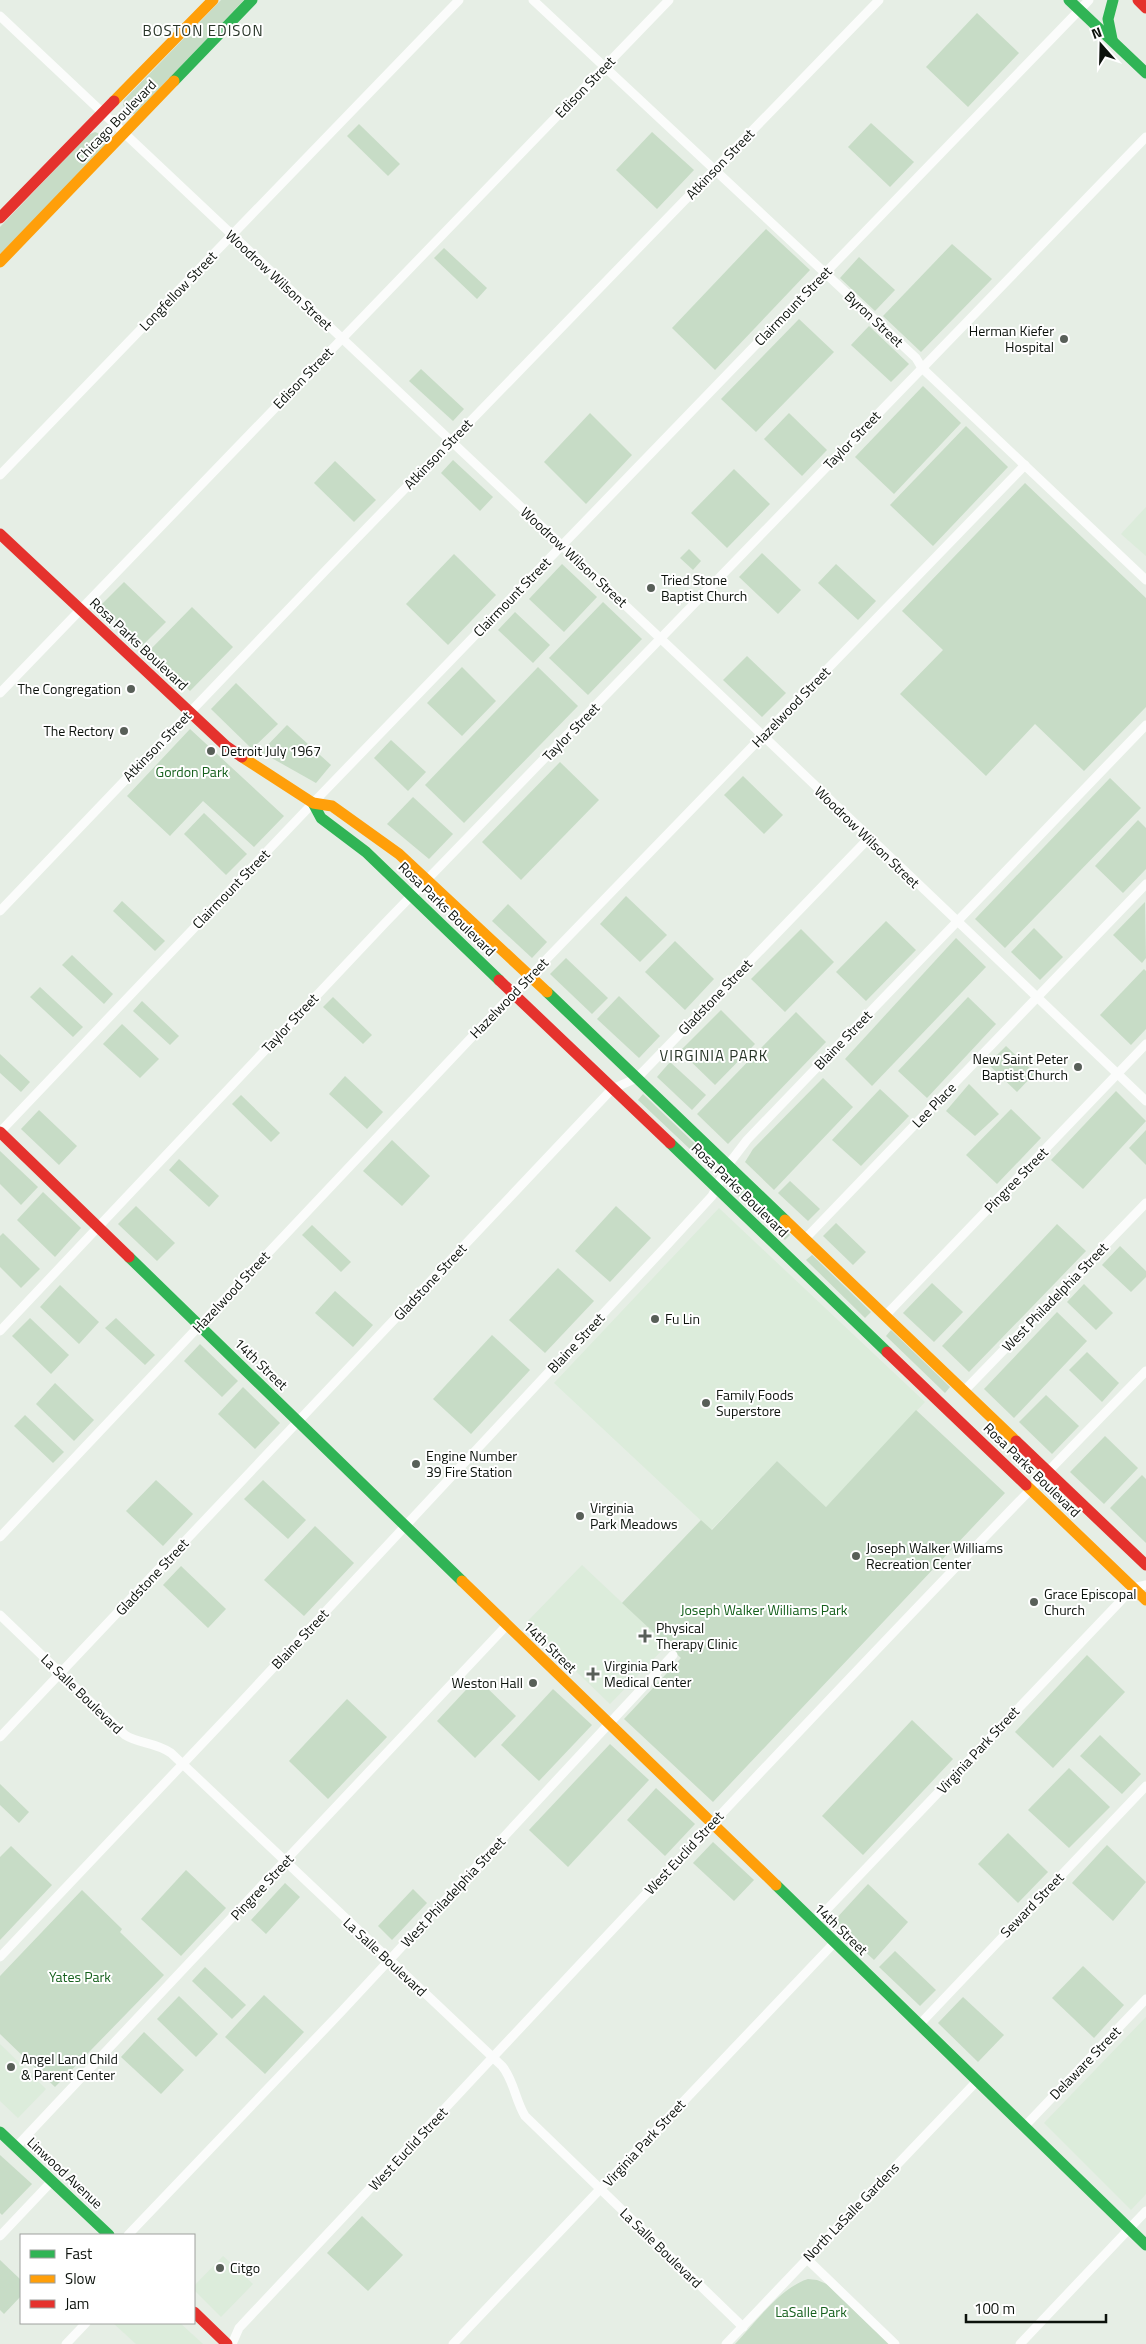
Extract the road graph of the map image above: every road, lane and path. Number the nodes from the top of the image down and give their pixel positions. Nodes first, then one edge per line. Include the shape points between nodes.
1 (212, 0) edge
2 (252, 0) edge
3 (459, 0) edge
4 (533, 0) edge
5 (669, 0) edge
6 (879, 0) edge
7 (1069, 0) edge
8 (1089, 0) edge
9 (1113, 0) edge
10 (1138, 0) edge
11 (1146, 8) edge
12 (1080, 10) junction
13 (0, 16) edge
14 (1113, 41) junction
15 (605, 66) junction
16 (1146, 73) edge
17 (102, 113) junction
18 (124, 134) junction
19 (1146, 137) edge
20 (714, 170) junction
21 (0, 218) edge
22 (232, 235) junction
23 (0, 262) edge
24 (826, 273) junction
25 (341, 338) junction
26 (922, 368) junction
27 (451, 441) junction
28 (1025, 465) junction
29 (0, 474) edge
30 (0, 534) edge
31 (562, 546) junction
32 (1146, 580) edge
33 (79, 609) junction
34 (660, 639) junction
35 (0, 692) edge
36 (190, 712) junction
37 (1146, 724) edge
38 (762, 737) junction
39 (313, 803) junction
40 (869, 838) junction
41 (428, 879) junction
42 (1146, 884) edge
43 (412, 895) junction
44 (0, 911) edge
45 (956, 922) junction
46 (530, 976) junction
47 (513, 994) junction
48 (1037, 998) junction
49 (1146, 1044) edge
50 (1118, 1074) junction
51 (637, 1078) junction
52 (612, 1089) junction
53 (1146, 1101) edge
54 (0, 1132) edge
55 (728, 1165) junction
56 (716, 1188) junction
57 (1146, 1203) edge
58 (98, 1227) junction
59 (805, 1239) junction
60 (885, 1316) junction
61 (200, 1325) junction
62 (0, 1331) edge
63 (1146, 1371) edge
64 (964, 1391) junction
65 (298, 1421) junction
66 (1049, 1470) junction
67 (1030, 1489) junction
68 (405, 1526) junction
69 (0, 1536) edge
70 (1146, 1565) edge
71 (1146, 1585) edge
72 (1133, 1588) junction
73 (1146, 1600) edge
74 (0, 1615) edge
75 (506, 1626) junction
76 (673, 1656) dead end
77 (61, 1674) junction
78 (609, 1725) junction
79 (0, 1737) edge
80 (183, 1764) junction
81 (1146, 1786) edge
82 (711, 1824) junction
83 (286, 1863) junction
84 (814, 1923) junction
85 (834, 1943) junction
86 (0, 1957) edge
87 (389, 1961) junction
88 (1146, 1999) edge
89 (919, 2025) junction
90 (494, 2058) junction
91 (977, 2081) junction
92 (1024, 2127) junction
93 (0, 2132) edge
94 (16, 2147) junction
95 (52, 2181) junction
96 (600, 2189) junction
97 (1146, 2211) edge
98 (1129, 2229) junction
99 (108, 2234) edge
100 (129, 2234) edge
101 (0, 2236) edge
102 (1146, 2245) edge
103 (807, 2259) junction
104 (195, 2313) edge
105 (85, 2324) edge
106 (743, 2327) junction
107 (66, 2344) edge
108 (227, 2344) edge
109 (232, 2344) edge
110 (453, 2344) edge
111 (726, 2344) edge
112 (895, 2344) edge
113 (1020, 2344) edge

1 - 17 main road, Chicago Boulevard
2 - 18 main road, Chicago Boulevard
3 - 22 street, Longfellow Street
4 - 15 street, Byron Street
5 - 15 street, Edison Street
6 - 20 street, Atkinson Street
7 - 12 main road
8 - 12 street, Clairmount Street
9 - 14 main road via 1107,17
10 - 11 main road
12 - 14 main road
12 - 24 street, Clairmount Street
13 - 17 street, Woodrow Wilson Street
14 - 16 main road
15 - 20 street, Byron Street
15 - 25 street, Edison Street
17 - 18 street, Woodrow Wilson Street
17 - 21 main road, Chicago Boulevard
18 - 22 street, Woodrow Wilson Street
18 - 23 main road, Chicago Boulevard
19 - 26 street, Taylor Street
20 - 24 street, Byron Street
20 - 27 street, Atkinson Street
22 - 25 street, Woodrow Wilson Street
22 - 29 street, Longfellow Street
24 - 26 street, Byron Street via 916,358
24 - 31 street, Clairmount Street
25 - 27 street, Woodrow Wilson Street
25 - 33 street, Edison Street
26 - 28 street, Byron Street
26 - 34 street, Taylor Street
27 - 31 street, Woodrow Wilson Street
27 - 36 street, Atkinson Street
28 - 32 street, Byron Street
28 - 38 street, Hazelwood Street
30 - 33 main road, Rosa Parks Boulevard
31 - 34 street, Woodrow Wilson Street
31 - 39 street, Clairmount Street
33 - 35 street, Edison Street
33 - 36 main road, Rosa Parks Boulevard
34 - 38 street, Woodrow Wilson Street
34 - 41 street, Taylor Street
36 - 39 main road, Rosa Parks Boulevard via 226,746
36 - 44 street, Atkinson Street
37 - 45 street, Blaine Street
38 - 40 street, Woodrow Wilson Street
38 - 46 street, Hazelwood Street
39 - 41 main road, Rosa Parks Boulevard via 332,806
39 - 43 main road, Rosa Parks Boulevard via 321,818 366,852
39 - 54 street, Clairmount Street
40 - 45 street, Woodrow Wilson Street
40 - 51 street, Gladstone Street
41 - 43 street, Taylor Street
41 - 46 main road, Rosa Parks Boulevard
42 - 48 street, Lee Place
43 - 47 main road, Rosa Parks Boulevard
43 - 58 street, Taylor Street
45 - 48 street, Woodrow Wilson Street
45 - 55 street, Blaine Street via 747,1140
46 - 47 street, Hazelwood Street
46 - 51 main road, Rosa Parks Boulevard
47 - 52 main road, Rosa Parks Boulevard
47 - 61 street, Hazelwood Street
48 - 50 street, Woodrow Wilson Street
48 - 59 street, Lee Place
49 - 50 street, Pingree Street
50 - 53 street, Woodrow Wilson Street
50 - 60 street, Pingree Street
51 - 52 street, Gladstone Street
51 - 55 main road, Rosa Parks Boulevard
52 - 56 main road, Rosa Parks Boulevard
52 - 65 street, Gladstone Street
54 - 58 main road, 14th Street
55 - 56 street, Blaine Street
55 - 59 main road, Rosa Parks Boulevard
56 - 67 main road, Rosa Parks Boulevard
56 - 68 street, Blaine Street via 668,1244
57 - 64 street, West Philadelphia Street
58 - 61 main road, 14th Street
58 - 62 street, Taylor Street
59 - 60 main road, Rosa Parks Boulevard
60 - 64 main road, Rosa Parks Boulevard
61 - 65 main road, 14th Street
61 - 69 street, Hazelwood Street
63 - 66 street, West Euclid Street
64 - 66 main road, Rosa Parks Boulevard
65 - 68 main road, 14th Street
65 - 77 street, Gladstone Street
66 - 67 street, West Euclid Street
66 - 70 main road, Rosa Parks Boulevard
67 - 72 main road, Rosa Parks Boulevard
67 - 82 street, West Euclid Street
68 - 75 main road, 14th Street
68 - 80 street, Blaine Street
71 - 72 street
72 - 73 main road, Rosa Parks Boulevard
72 - 84 street, Virginia Park Street
74 - 77 street, La Salle Boulevard
75 - 78 main road, 14th Street
75 - 83 street, Pingree Street
76 - 78 street, West Philadelphia Street
77 - 79 street, Gladstone Street
77 - 80 street, La Salle Boulevard via 124,1735 161,1747
78 - 82 main road, 14th Street
78 - 87 street, West Philadelphia Street
80 - 83 street, La Salle Boulevard
80 - 86 street, Blaine Street
81 - 89 street, Seward Street
82 - 84 main road, 14th Street
82 - 90 street, West Euclid Street
83 - 87 street, La Salle Boulevard
83 - 94 street, Pingree Street
84 - 85 main road, 14th Street
85 - 89 main road, 14th Street
85 - 96 street, Virginia Park Street
87 - 90 street, La Salle Boulevard
87 - 100 street, West Philadelphia Street
88 - 92 street, Delaware Street
89 - 91 main road, 14th Street
90 - 96 street, La Salle Boulevard via 509,2075 525,2116
90 - 109 street, West Euclid Street via 239,2328
91 - 92 main road, 14th Street
91 - 103 street, North LaSalle Gardens
92 - 98 main road, 14th Street
93 - 94 main road, Linwood Avenue
94 - 95 main road, Linwood Avenue
95 - 99 main road, Linwood Avenue
95 - 101 street
96 - 106 street, La Salle Boulevard
96 - 110 street, Virginia Park Street
97 - 98 street
98 - 102 main road, 14th Street
98 - 113 street
103 - 106 street, North LaSalle Gardens
103 - 112 street
104 - 108 main road
105 - 107 street
106 - 111 street, North LaSalle Gardens

